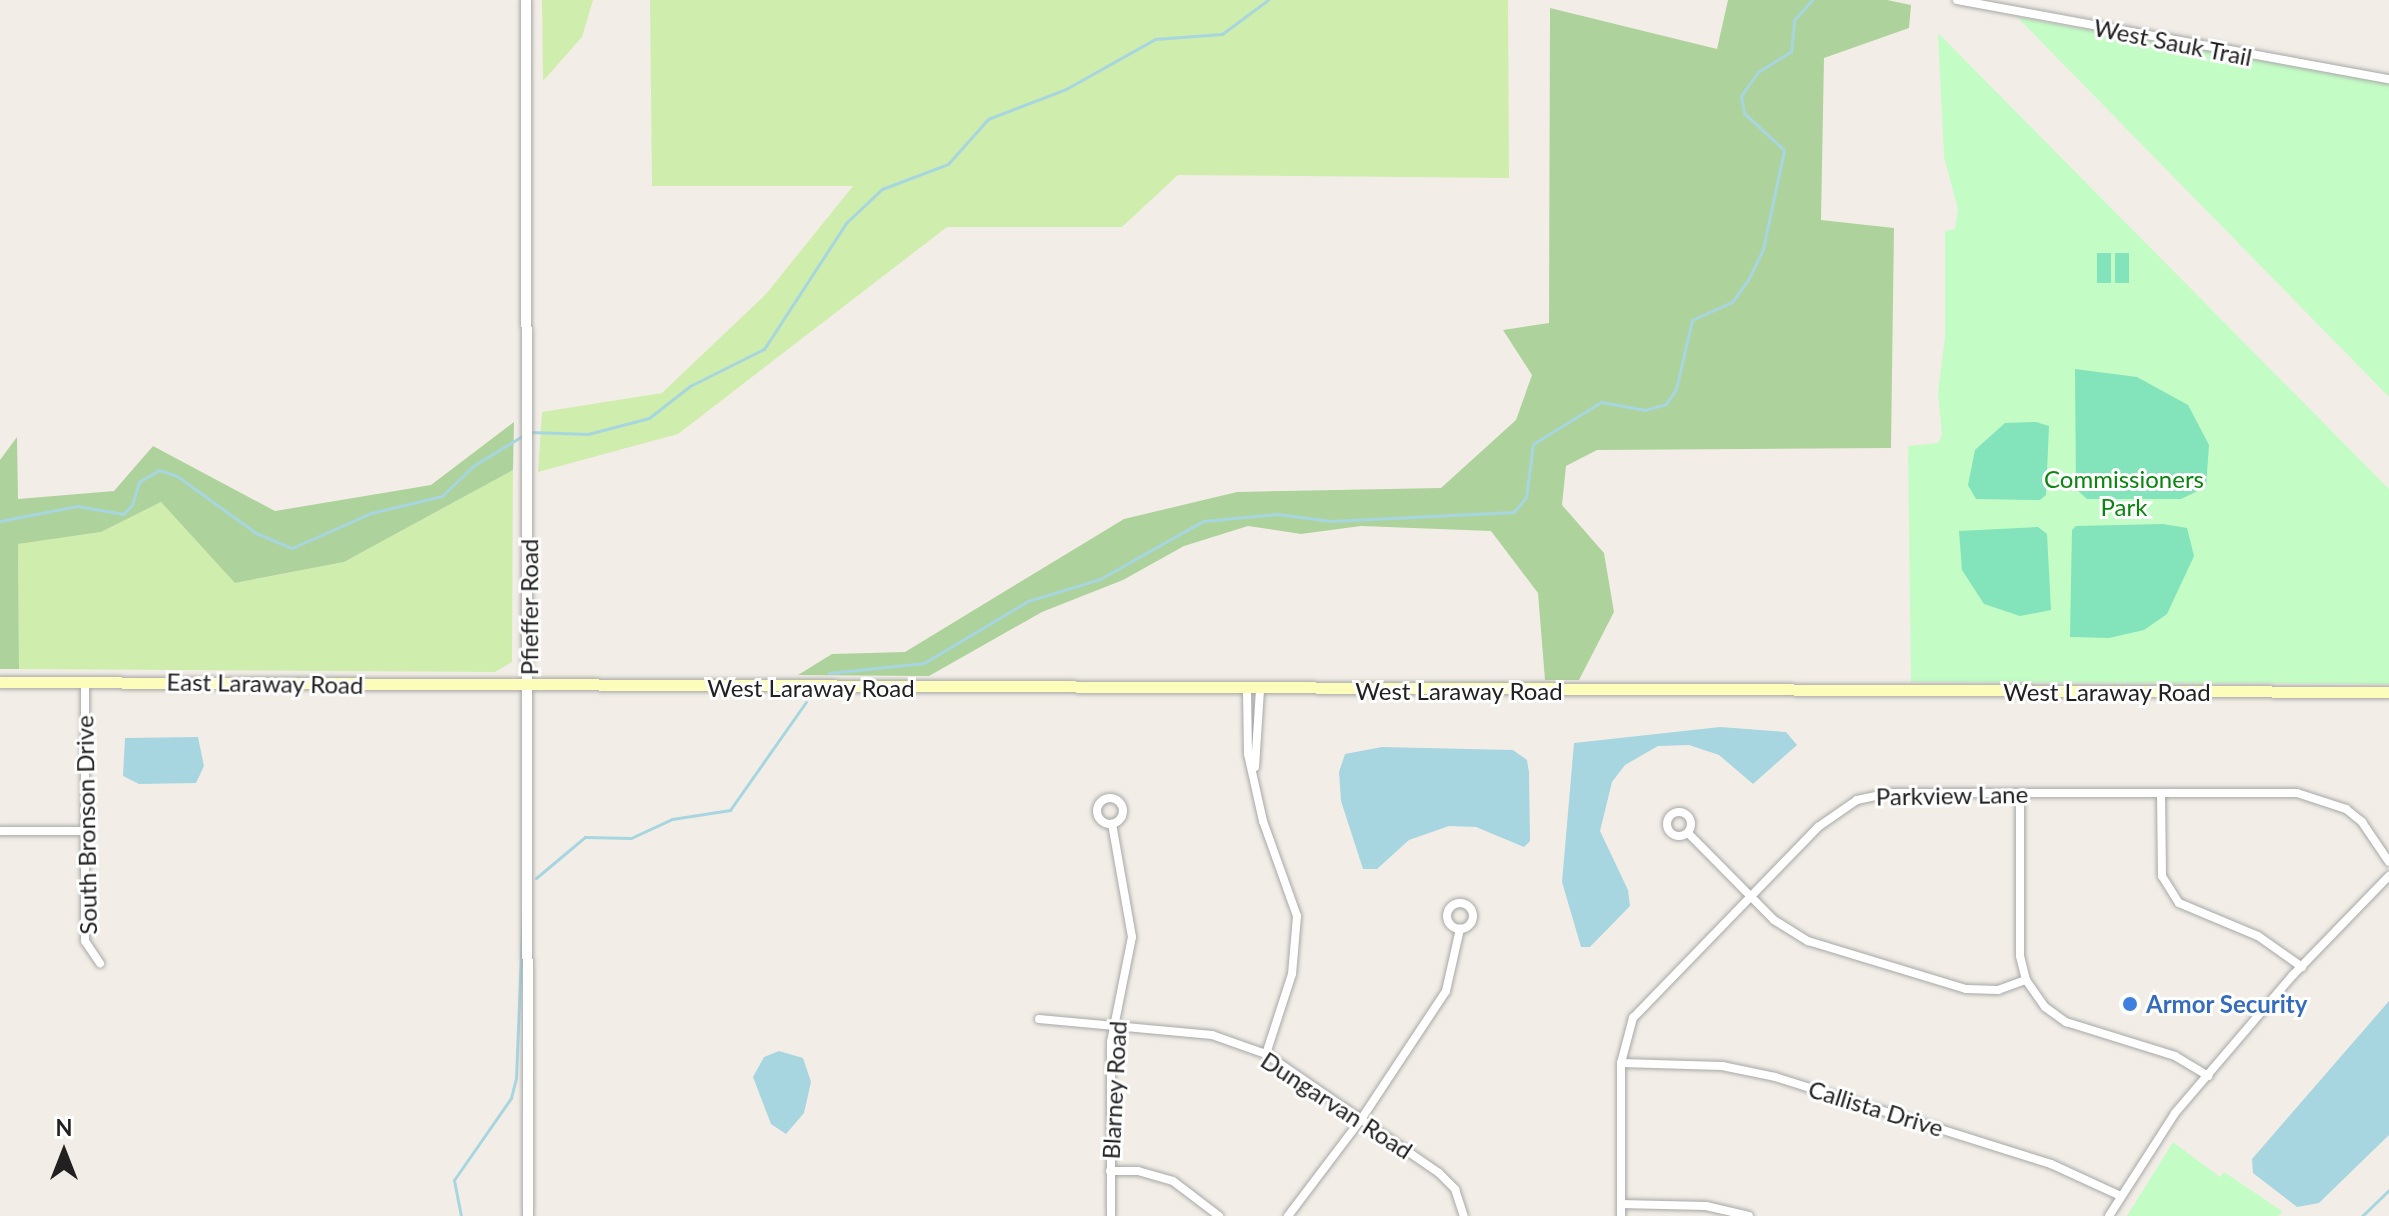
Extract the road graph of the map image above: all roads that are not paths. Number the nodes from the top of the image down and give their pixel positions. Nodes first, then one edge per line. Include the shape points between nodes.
1 (526, 0) edge
2 (1957, 0) edge
3 (2389, 79) edge
4 (0, 682) edge
5 (85, 682) junction
6 (529, 687) junction
7 (1247, 690) junction
8 (1260, 690) junction
9 (2389, 692) edge
10 (1254, 768) junction
11 (2020, 793) junction
12 (2161, 793) junction
13 (1112, 824) dead end
14 (0, 831) edge
15 (84, 831) junction
16 (1688, 833) dead end
17 (2389, 862) edge
18 (2389, 876) edge
19 (1750, 895) junction
20 (1460, 929) dead end
21 (100, 963) dead end
22 (2302, 967) junction
23 (2026, 980) junction
24 (1039, 1019) dead end
25 (1114, 1023) junction
26 (1266, 1054) junction
27 (1621, 1063) junction
28 (2208, 1076) junction
29 (1362, 1118) junction
30 (1110, 1171) junction
31 (2121, 1196) junction
32 (1621, 1204) junction
33 (528, 1216) edge
34 (1111, 1216) edge
35 (1219, 1216) edge
36 (1288, 1216) edge
37 (1464, 1216) edge
38 (1621, 1216) edge
39 (1749, 1216) edge
40 (2109, 1216) edge

1 - 6 street, Pfieffer Road
2 - 3 street, West Sauk Trail
4 - 5 main road, East Laraway Road
5 - 6 main road, East Laraway Road
5 - 15 street, South Bronson Drive
6 - 7 main road, West Laraway Road
6 - 33 street, Pfieffer Road
7 - 8 main road, West Laraway Road
7 - 10 street via 1248,754
8 - 9 main road, West Laraway Road
8 - 10 street
10 - 26 street via 1263,821 1291,894 1297,936 1292,974
11 - 12 street, Parkview Lane
11 - 19 street, Parkview Lane via 1890,793 1857,800 1828,818
11 - 23 street via 2018,917
12 - 17 street, Parkview Lane via 2320,797 2362,822
12 - 22 street via 2162,876 2179,903 2258,936
13 - 25 street, Blarney Road via 1132,937
14 - 15 street
15 - 21 street, South Bronson Drive via 85,941
16 - 19 street
18 - 22 street
19 - 23 street via 1774,920 1808,941 1958,987 1998,990
19 - 27 street, Parkview Lane via 1643,1002 1626,1031
20 - 29 street via 1446,991
22 - 28 street
23 - 28 street via 2045,1007 2066,1022 2175,1056
24 - 25 street, Dungarvan Road
25 - 26 street, Dungarvan Road via 1212,1035
25 - 30 street, Blarney Road
26 - 29 street, Dungarvan Road
27 - 31 street, Callista Drive via 1722,1066 1775,1077 2051,1164
27 - 32 street, Parkview Lane
28 - 31 street via 2175,1113
29 - 36 street
29 - 37 street, Dungarvan Road via 1448,1180
30 - 34 street, Blarney Road
30 - 35 street via 1138,1171 1173,1181
31 - 40 street
32 - 38 street, Parkview Lane
32 - 39 street via 1706,1206

